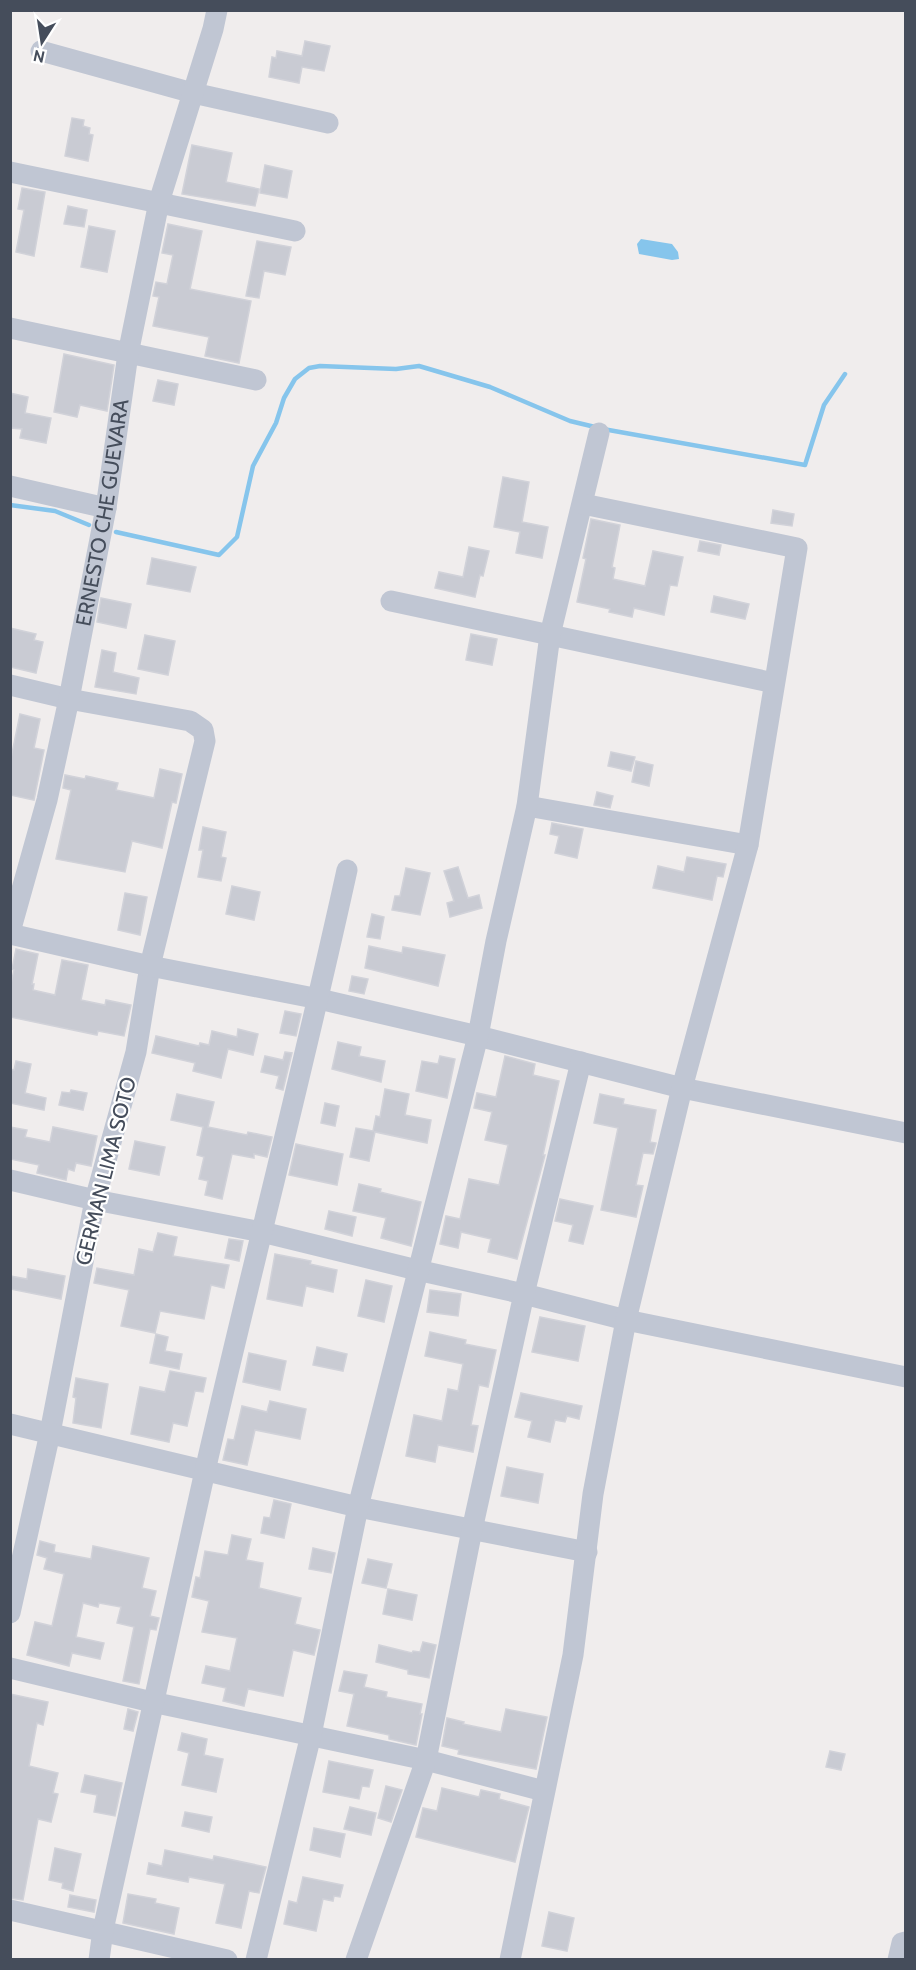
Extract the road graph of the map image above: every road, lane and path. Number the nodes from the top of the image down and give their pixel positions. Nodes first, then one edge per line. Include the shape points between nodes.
1 (217, 10) edge
2 (41, 51) dead end
3 (193, 93) junction
4 (328, 123) dead end
5 (10, 172) edge
6 (159, 202) junction
7 (295, 231) dead end
8 (10, 328) edge
9 (128, 354) junction
10 (256, 380) dead end
11 (599, 433) dead end
12 (10, 486) edge
13 (583, 504) junction
14 (106, 508) junction
15 (391, 601) dead end
16 (550, 635) junction
17 (774, 683) junction
18 (10, 685) edge
19 (69, 699) junction
20 (526, 806) junction
21 (748, 845) junction
22 (347, 870) dead end
23 (10, 933) edge
24 (150, 966) junction
25 (319, 999) junction
26 (478, 1036) junction
27 (581, 1062) junction
28 (682, 1088) junction
29 (906, 1133) edge
30 (10, 1180) edge
31 (95, 1200) junction
32 (262, 1232) junction
33 (417, 1270) junction
34 (524, 1294) junction
35 (626, 1320) junction
36 (906, 1377) edge
37 (10, 1424) edge
38 (50, 1433) junction
39 (205, 1472) junction
40 (358, 1507) junction
41 (472, 1530) junction
42 (586, 1551) junction
43 (10, 1612) edge
44 (10, 1668) edge
45 (152, 1702) junction
46 (311, 1735) junction
47 (426, 1760) junction
48 (544, 1791) junction
49 (10, 1910) edge
50 (103, 1930) junction
51 (906, 1942) edge
52 (99, 1959) edge
53 (227, 1959) edge
54 (256, 1959) edge
55 (356, 1959) edge
56 (510, 1959) edge
57 (898, 1959) edge

1 - 3 street, ERNESTO CHE GUEVARA
2 - 3 street
3 - 4 street
3 - 6 street, ERNESTO CHE GUEVARA
5 - 6 street
6 - 7 street
6 - 9 street, ERNESTO CHE GUEVARA
8 - 9 street
9 - 10 street
9 - 14 street, ERNESTO CHE GUEVARA
11 - 13 street
12 - 14 street
13 - 16 street
13 - 17 street via 797,548
14 - 19 street, ERNESTO CHE GUEVARA
15 - 16 street
16 - 17 street
16 - 20 street
17 - 21 street
18 - 19 street
19 - 23 street, ERNESTO CHE GUEVARA via 47,800
19 - 24 street, GERMAN LIMA SOTO via 190,721 203,730 205,741
20 - 21 street
20 - 26 street
21 - 28 street
22 - 25 street
23 - 24 street
24 - 25 street
24 - 31 street, GERMAN LIMA SOTO via 136,1052
25 - 26 street
25 - 32 street
26 - 27 street
26 - 33 street
27 - 28 street
27 - 34 street
28 - 29 street
28 - 35 street
30 - 31 street
31 - 32 street
31 - 38 street, GERMAN LIMA SOTO
32 - 33 street
32 - 39 street
33 - 34 street
33 - 40 street
34 - 35 street
34 - 41 street
35 - 36 street
35 - 42 street
37 - 38 street
38 - 39 street
38 - 43 street, GERMAN LIMA SOTO
39 - 40 street
39 - 45 street
40 - 41 street
40 - 46 street
41 - 42 street
41 - 47 street
42 - 48 street via 573,1655
44 - 45 street
45 - 46 street
45 - 50 street
46 - 47 street
46 - 54 street
47 - 48 street
47 - 55 street
48 - 56 street
49 - 50 street
50 - 52 street
50 - 53 street
51 - 57 street via 902,1943

